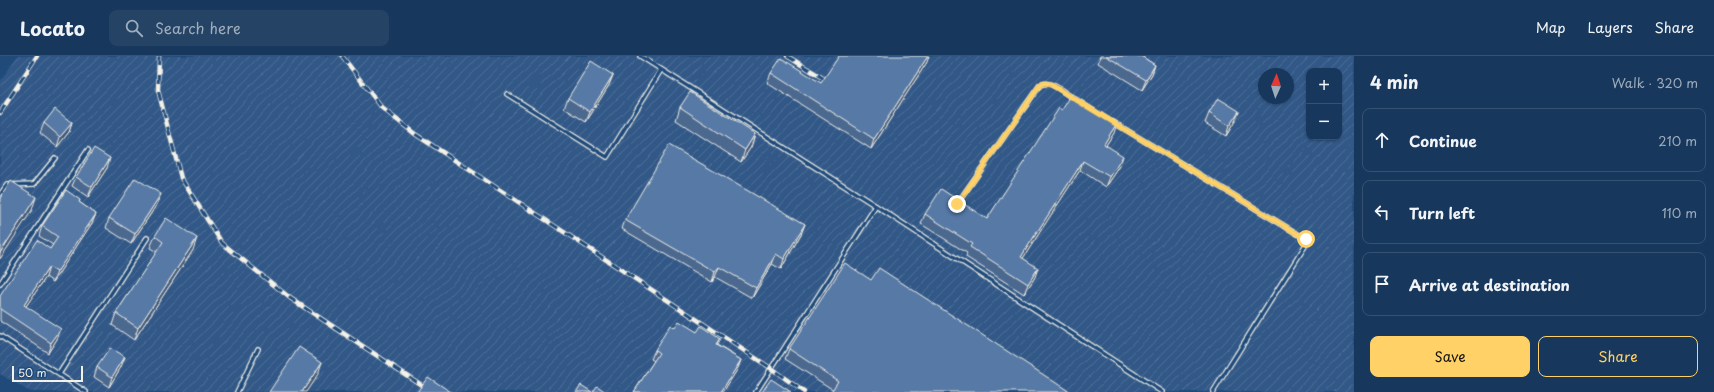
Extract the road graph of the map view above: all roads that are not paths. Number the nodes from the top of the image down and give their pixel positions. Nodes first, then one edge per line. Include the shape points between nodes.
1 (640, 56) edge
2 (661, 70) junction
3 (506, 94) dead end
4 (1077, 100) edge
5 (1111, 120) edge
6 (88, 150) dead end
7 (55, 158) dead end
8 (0, 195) edge
9 (957, 204) edge
10 (876, 206) junction
11 (147, 238) dead end
12 (0, 284) edge
13 (0, 336) edge
14 (258, 349) dead end
15 (58, 374) junction
16 (86, 392) edge
17 (237, 392) edge
18 (756, 392) edge
19 (1162, 392) edge
20 (1214, 392) edge

1 - 2 lane
2 - 3 lane via 607,156
2 - 10 lane
4 - 9 lane via 1050,84 1040,85
5 - 20 lane via 1306,239 1305,246
6 - 12 lane
7 - 8 lane via 34,184 7,185
10 - 18 lane
10 - 19 lane
11 - 15 lane
13 - 15 lane
14 - 17 lane
15 - 16 lane

